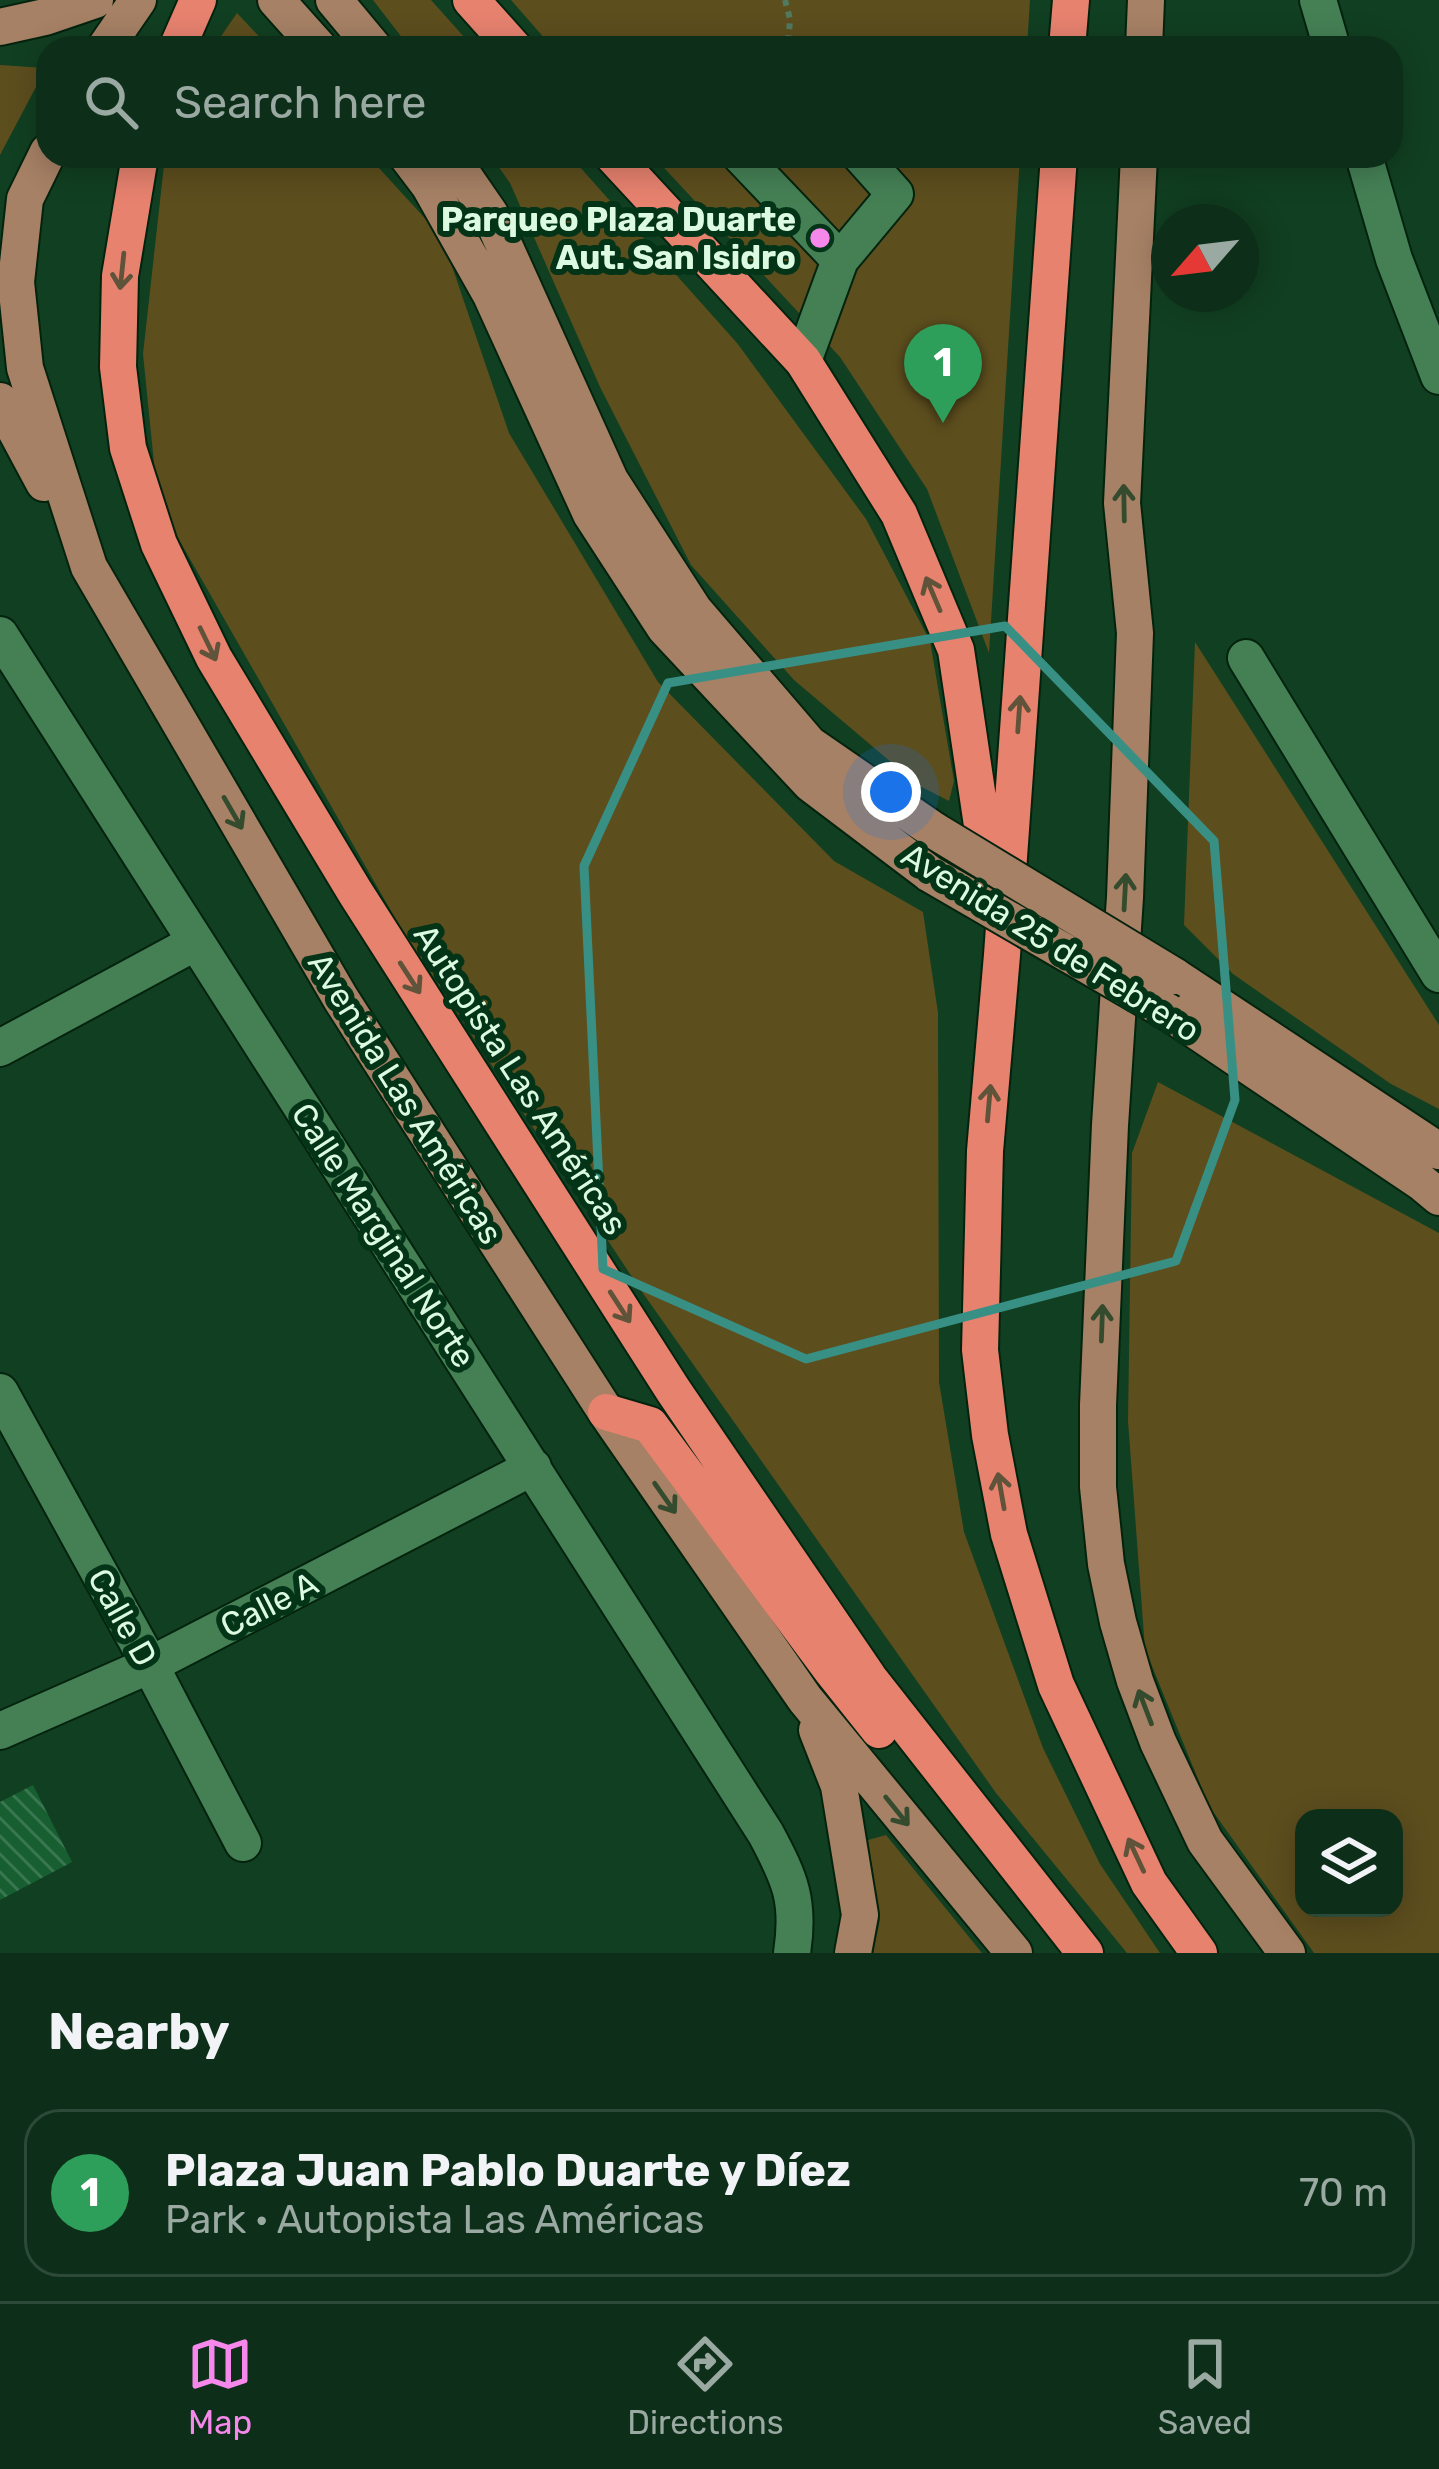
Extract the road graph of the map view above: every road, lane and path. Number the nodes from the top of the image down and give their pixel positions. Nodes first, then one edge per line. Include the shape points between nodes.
1 (95, 0) edge
2 (138, 0) edge
3 (198, 0) edge
4 (276, 0) edge
5 (335, 0) edge
6 (471, 0) edge
7 (784, 0) edge
8 (1071, 0) edge
9 (1146, 0) edge
10 (1318, 0) edge
11 (0, 27) edge
12 (113, 36) edge
13 (182, 36) edge
14 (308, 36) edge
15 (364, 36) edge
16 (503, 36) edge
17 (789, 36) edge
18 (1068, 36) edge
19 (1144, 36) edge
20 (1328, 36) edge
21 (40, 168) edge
22 (138, 168) edge
23 (417, 168) edge
24 (458, 168) edge
25 (625, 168) edge
26 (752, 168) edge
27 (872, 168) edge
28 (1058, 168) edge
29 (1138, 168) edge
30 (1367, 168) edge
31 (840, 260) junction
32 (803, 361) junction
33 (1439, 376) edge
34 (0, 401) edge
35 (0, 430) edge
36 (89, 567) junction
37 (0, 635) edge
38 (1246, 658) dead end
39 (196, 942) junction
40 (1002, 955) junction
41 (1439, 974) edge
42 (0, 1048) edge
43 (1439, 1151) edge
44 (1439, 1197) edge
45 (0, 1392) edge
46 (606, 1412) junction
47 (533, 1467) junction
48 (150, 1665) junction
49 (806, 1699) junction
50 (0, 1731) edge
51 (964, 1798) junction
52 (243, 1844) dead end
53 (792, 1953) edge
54 (853, 1953) edge
55 (1014, 1953) edge
56 (1085, 1953) edge
57 (1199, 1953) edge
58 (1287, 1953) edge

1 - 11 main road
2 - 12 main road
3 - 13 highway
4 - 14 main road
5 - 15 main road
6 - 16 highway
7 - 17 path
8 - 18 highway
9 - 19 main road
10 - 20 street
21 - 36 main road, Avenida Las Américas via 25,199 16,282 25,368
22 -> 51 highway, Autopista Las Américas via 120,276 118,368 128,448 159,544 214,658 673,1390 869,1678
23 - 44 main road, Avenida 25 de Febrero, bridge via 490,296 591,514 665,628 811,784 930,874 1170,1013
24 - 43 main road, Avenida 25 de Febrero, bridge via 490,214 610,480 694,610 809,743
25 - 32 highway
26 - 31 street
27 - 31 street via 896,194
40 -> 28 highway
58 -> 29 main road via 1205,1841 1158,1742 1118,1622 1099,1487 1135,633 1122,503
30 - 33 street
31 - 32 street
40 -> 32 highway via 956,650 899,514
34 - 36 main road
35 - 36 street
36 -> 46 main road, Avenida Las Américas via 341,999
37 - 39 street, Calle Marginal Norte
38 - 41 street
39 - 42 street
39 - 47 street, Calle Marginal Norte
57 -> 40 highway via 1149,1883 1055,1685 1009,1534 980,1350 985,1151
45 - 48 street, Calle D
46 -> 49 main road, Avenida Las Américas
46 - 51 highway via 650,1425 918,1779
47 - 48 street, Calle A
47 - 53 street, Calle Marginal Norte via 790,1878
48 - 50 street, Calle A
48 - 52 street, Calle D
49 - 54 main road via 838,1786 860,1915
49 -> 55 main road, Avenida Las Américas
51 - 56 highway, Autopista Las Américas

